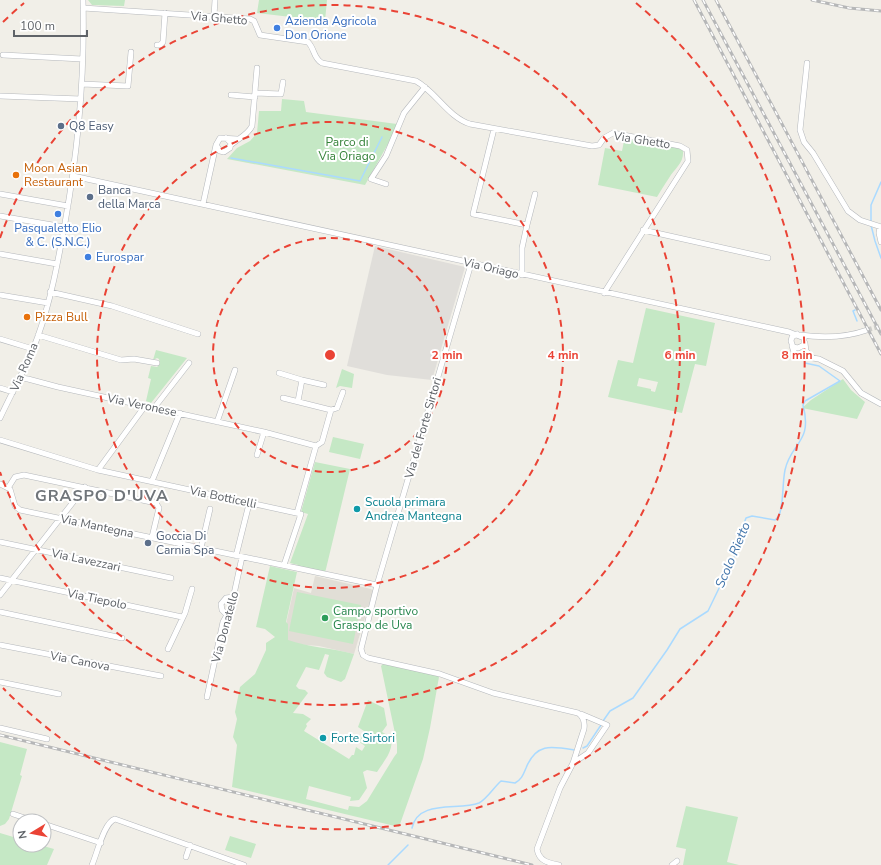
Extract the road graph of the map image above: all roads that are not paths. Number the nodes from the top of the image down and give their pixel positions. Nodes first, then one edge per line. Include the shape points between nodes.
1 (83, 0) edge
2 (215, 0) edge
3 (83, 8) junction
4 (165, 13) junction
5 (214, 16) junction
6 (157, 45) dead end
7 (131, 52) dead end
8 (3, 55) dead end
9 (82, 59) junction
10 (807, 63) dead end
11 (257, 68) dead end
12 (283, 82) dead end
13 (82, 84) junction
14 (425, 87) junction
15 (231, 95) dead end
16 (255, 95) junction
17 (0, 96) edge
18 (81, 100) junction
19 (494, 129) junction
20 (226, 138) junction
21 (237, 139) junction
22 (216, 145) junction
23 (230, 146) junction
24 (224, 152) junction
25 (212, 164) junction
26 (73, 176) junction
27 (386, 184) dead end
28 (0, 194) edge
29 (535, 194) dead end
30 (203, 204) junction
31 (68, 206) junction
32 (0, 216) edge
33 (527, 225) junction
34 (876, 226) edge
35 (64, 227) junction
36 (643, 230) junction
37 (881, 242) edge
38 (0, 254) edge
39 (768, 258) dead end
40 (57, 264) junction
41 (471, 264) junction
42 (522, 275) junction
43 (50, 292) junction
44 (604, 293) junction
45 (0, 295) edge
46 (48, 303) junction
47 (867, 330) tunnel mouth
48 (779, 331) junction
49 (198, 334) dead end
50 (38, 335) junction
51 (798, 335) junction
52 (813, 337) junction
53 (0, 339) edge
54 (805, 342) junction
55 (791, 343) junction
56 (33, 349) junction
57 (812, 358) junction
58 (189, 363) dead end
59 (157, 364) dead end
60 (234, 370) dead end
61 (279, 373) dead end
62 (21, 378) junction
63 (302, 380) junction
64 (324, 385) dead end
65 (0, 388) edge
66 (13, 392) junction
67 (343, 392) dead end
68 (283, 398) dead end
69 (298, 401) junction
70 (881, 404) edge
71 (145, 406) junction
72 (154, 408) junction
73 (331, 410) junction
74 (180, 414) junction
75 (0, 418) edge
76 (217, 422) junction
77 (264, 432) junction
78 (0, 440) edge
79 (316, 446) junction
80 (257, 455) dead end
81 (98, 470) junction
82 (152, 481) junction
83 (0, 484) edge
84 (85, 487) junction
85 (8, 488) junction
86 (248, 508) dead end
87 (210, 509) dead end
88 (297, 513) junction
89 (60, 518) junction
90 (152, 537) junction
91 (0, 542) edge
92 (201, 548) junction
93 (36, 549) junction
94 (236, 556) junction
95 (242, 557) junction
96 (284, 565) junction
97 (0, 578) edge
98 (171, 578) dead end
99 (11, 581) junction
100 (377, 585) junction
101 (192, 589) dead end
102 (0, 595) edge
103 (233, 597) junction
104 (0, 612) edge
105 (227, 615) junction
106 (182, 617) junction
107 (122, 638) dead end
108 (0, 645) edge
109 (168, 649) dead end
110 (160, 676) dead end
111 (0, 682) edge
112 (59, 694) dead end
113 (208, 696) dead end
114 (578, 712) junction
115 (0, 728) edge
116 (47, 739) dead end
117 (573, 763) junction
118 (52, 827) edge
119 (100, 843) junction
120 (190, 845) junction
121 (186, 857) dead end
122 (678, 862) dead end
123 (92, 865) edge
124 (244, 865) edge
125 (559, 865) edge
126 (672, 865) edge

1 - 3 street, Via Roma
2 - 5 street
3 - 4 street, Via Ghetto
3 - 9 street, Via Roma
4 - 5 street, Via Ghetto
4 - 6 street via 163,42
5 - 14 street, Via Ghetto via 251,20 260,35 308,42 316,58 322,63 408,78
7 - 13 street via 128,86
8 - 9 street
9 - 13 street, Via Roma
10 - 34 street via 801,136 852,215
11 - 16 street
12 - 16 street via 281,94
13 - 18 street, Via Roma
14 - 19 street, Via Ghetto via 460,119
14 - 27 street via 404,113 386,156 371,179
15 - 16 street
16 - 21 street via 252,128
17 - 18 street
18 - 26 street, Via Roma
19 - 33 street via 473,214
19 - 36 street, Via Ghetto via 592,146 599,146 604,138 613,133 680,146 687,150 688,161
20 - 21 street
20 - 22 street via 220,138
20 - 23 street via 230,141
21 - 23 street
22 - 24 street
22 - 25 street
23 - 24 street
24 - 25 street via 217,155
25 - 30 street
26 - 30 street, Via Oriago
26 - 31 street, Via Roma
28 - 31 street
29 - 33 street
30 - 41 street, Via Oriago
31 - 35 street, Via Roma
32 - 35 street
33 - 42 street via 522,248
34 - 37 street
35 - 40 street, Via Roma
36 - 39 street
36 - 44 street, Via Ghetto
38 - 40 street
40 - 43 street, Via Roma
41 - 42 street, Via Oriago
41 - 100 street, Via del Forte Sirtori
42 - 44 street, Via Oriago
43 - 46 street, Via Roma
43 - 49 street via 112,306
44 - 48 street, Via Oriago
45 - 46 street
46 - 50 street, Via Roma
47 - 52 street, Via Oriago via 842,337
48 - 51 street, Via Oriago
48 - 55 street, Via Oriago
50 - 56 street, Via Roma
50 - 59 street via 120,360 134,359
51 - 52 street, Via Oriago
51 - 54 street
51 - 55 street via 792,337
52 - 54 street, Via Oriago
53 - 56 street
54 - 55 street, Via Oriago via 798,348
54 - 57 street via 806,351
55 - 57 street via 796,354
56 - 62 street, Via Roma
57 - 70 street via 828,362 843,371 861,393
58 - 72 street
60 - 76 street
61 - 63 street
62 - 66 street, Via Roma
62 - 71 street, Via Veronese
63 - 64 street
63 - 69 street
65 - 66 street
66 - 75 street, Via Roma
67 - 73 street via 337,408
68 - 69 street
69 - 73 street
71 - 72 street, Via Veronese
71 - 81 street
72 - 74 street, Via Veronese
73 - 79 street via 322,442
74 - 76 street, Via Veronese
74 - 82 street
76 - 77 street, Via Veronese
77 - 79 street, Via Veronese
77 - 80 street
78 - 81 street, Via Botticelli
79 - 88 street
81 - 82 street, Via Botticelli
82 - 88 street, Via Botticelli
83 - 85 street
84 - 85 street via 24,475 15,477
84 - 89 street
84 - 90 street via 158,504
85 - 89 street, Via Mantegna via 17,509
86 - 94 street
87 - 92 street
88 - 96 street via 301,514
89 - 90 street, Via Mantegna
89 - 93 street
90 - 92 street, Via Mantegna
91 - 93 street, Via Lavezzari
92 - 94 street, Via Mantegna
93 - 98 street, Via Lavezzari
93 - 99 street
94 - 95 street, Via Mantegna
95 - 96 street, Via Mantegna
95 - 103 street, Via Donatello
96 - 100 street, Via Mantegna
97 - 99 street, Via Tiepolo
99 - 102 street
99 - 106 street, Via Tiepolo
100 - 114 street, Via del Forte Sirtori via 361,644 362,653 367,658 440,674 493,693
101 - 106 street
103 - 105 street, Via Donatello
103 - 105 street via 226,598 222,604 222,610
104 - 107 street
105 - 113 street, Via Donatello via 223,622
106 - 109 street
108 - 110 street, Via Canova
111 - 112 street
114 - 117 street, Via del Forte Sirtori via 585,724
114 - 117 street, Via del Forte Sirtori via 603,724 588,754
115 - 116 street
117 - 125 street, Via del Forte Sirtori via 560,788 537,849 544,861
118 - 119 street
119 - 120 street via 109,822 115,819
119 - 123 street
120 - 121 street
120 - 124 street
122 - 126 street

